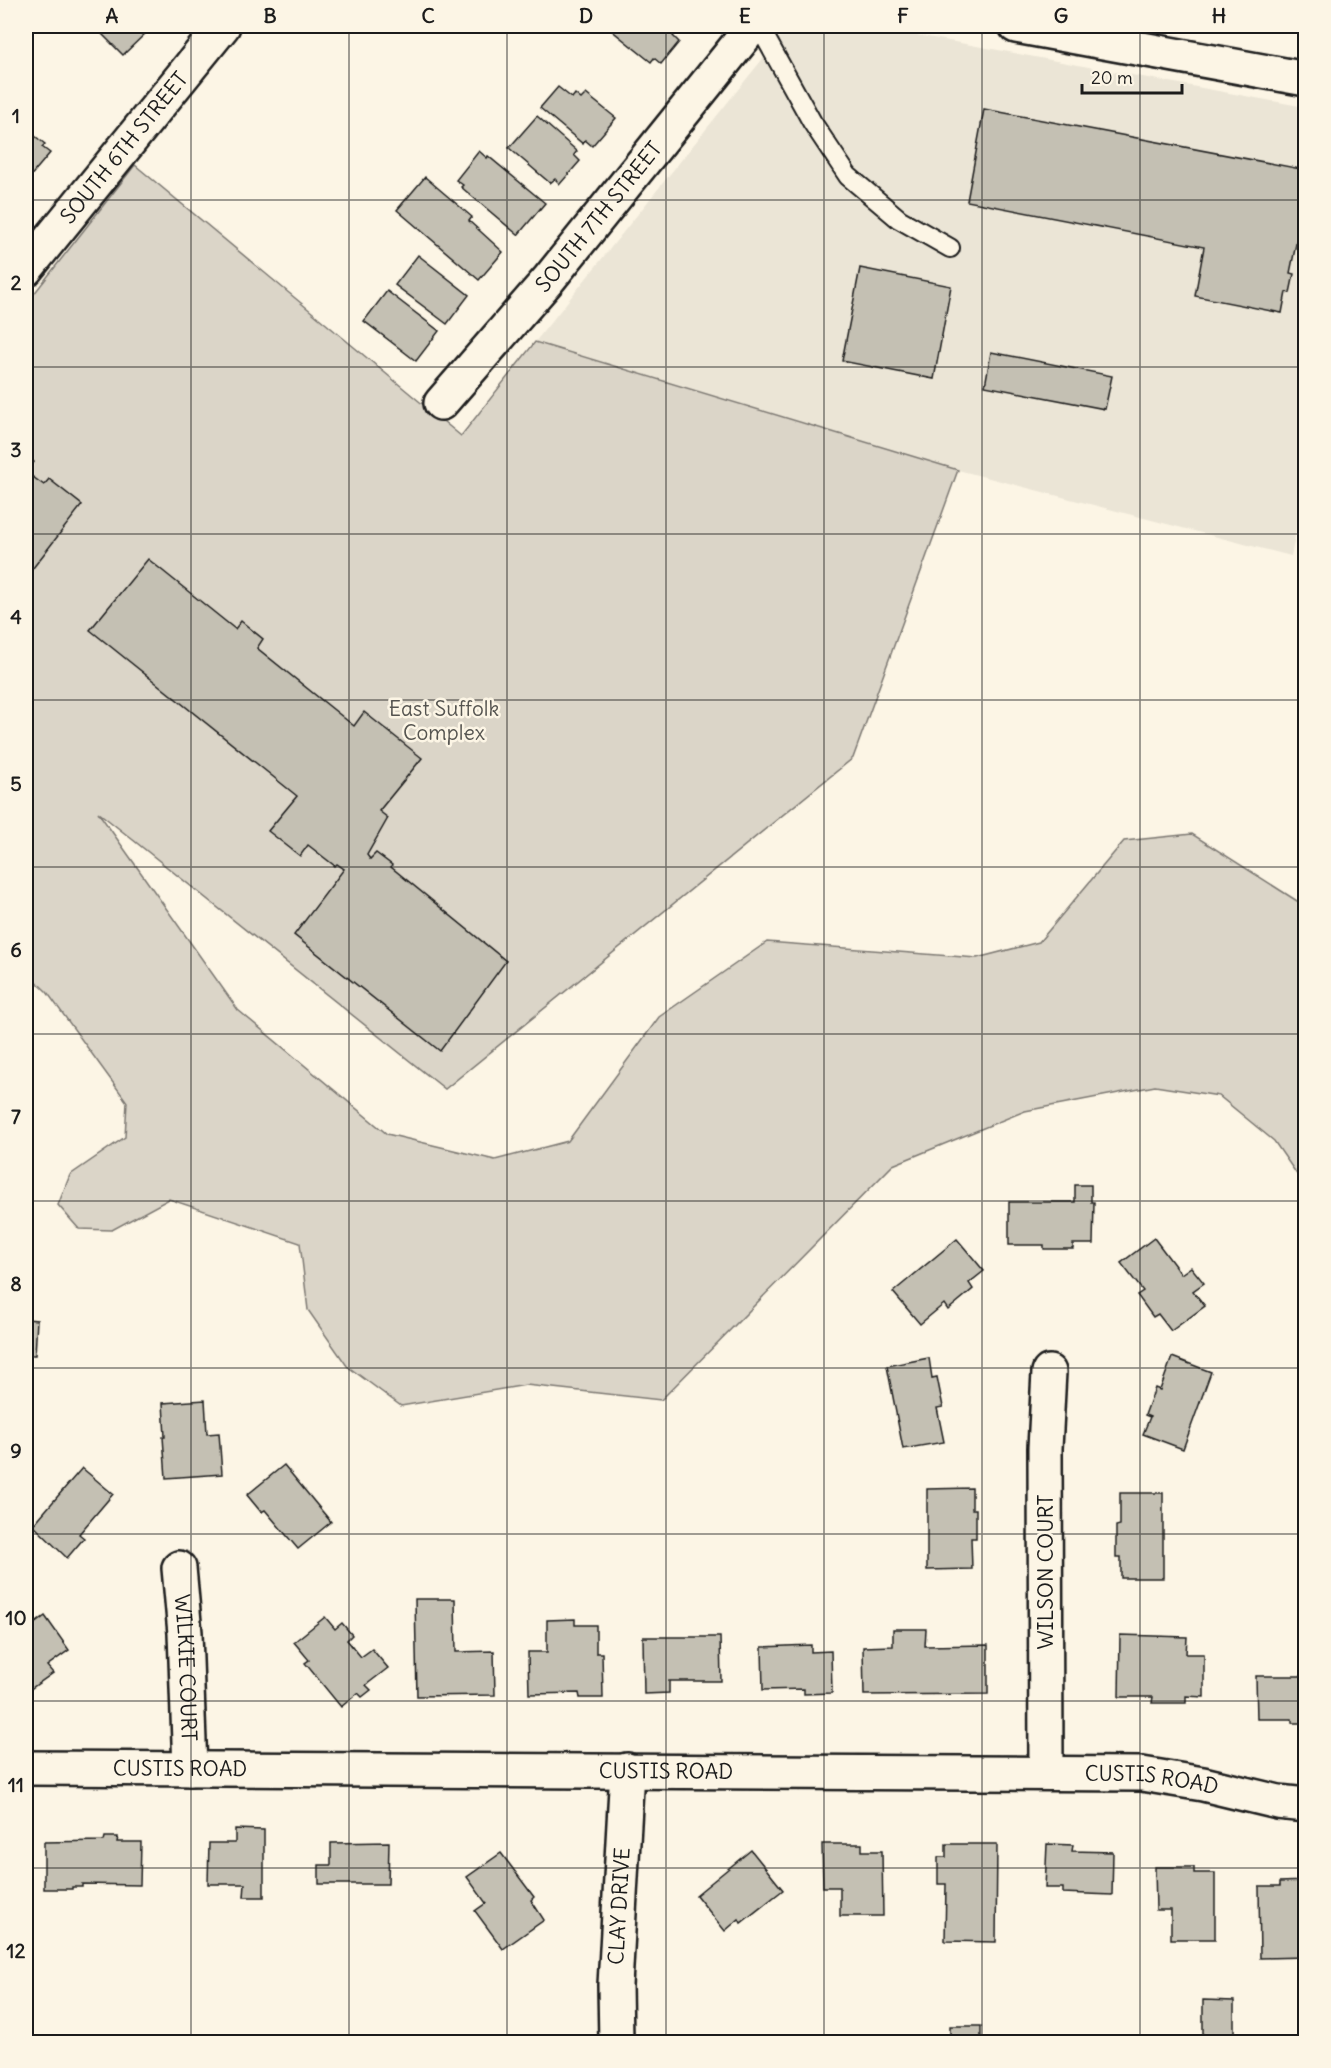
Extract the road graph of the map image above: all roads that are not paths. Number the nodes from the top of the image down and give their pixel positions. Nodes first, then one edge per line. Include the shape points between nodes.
1 (223, 26) edge
2 (753, 26) edge
3 (759, 26) edge
4 (1017, 26) edge
5 (1305, 79) edge
6 (950, 248) dead end
7 (26, 268) edge
8 (441, 403) dead end
9 (1049, 1372) dead end
10 (179, 1568) dead end
11 (26, 1768) edge
12 (190, 1769) junction
13 (627, 1770) junction
14 (1046, 1772) junction
15 (1305, 1805) edge
16 (616, 2043) edge

1 - 7 street, SOUTH 6TH STREET
2 - 8 street, SOUTH 7TH STREET via 549,279
3 - 6 lane via 812,122 848,176 899,219
4 - 5 street
9 - 14 street, WILSON COURT
10 - 12 street, WILKIE COURT
11 - 12 street, CUSTIS ROAD
12 - 13 street, CUSTIS ROAD
13 - 14 street, CUSTIS ROAD
13 - 16 street, CLAY DRIVE via 615,1985
14 - 15 street, CUSTIS ROAD via 1142,1774

